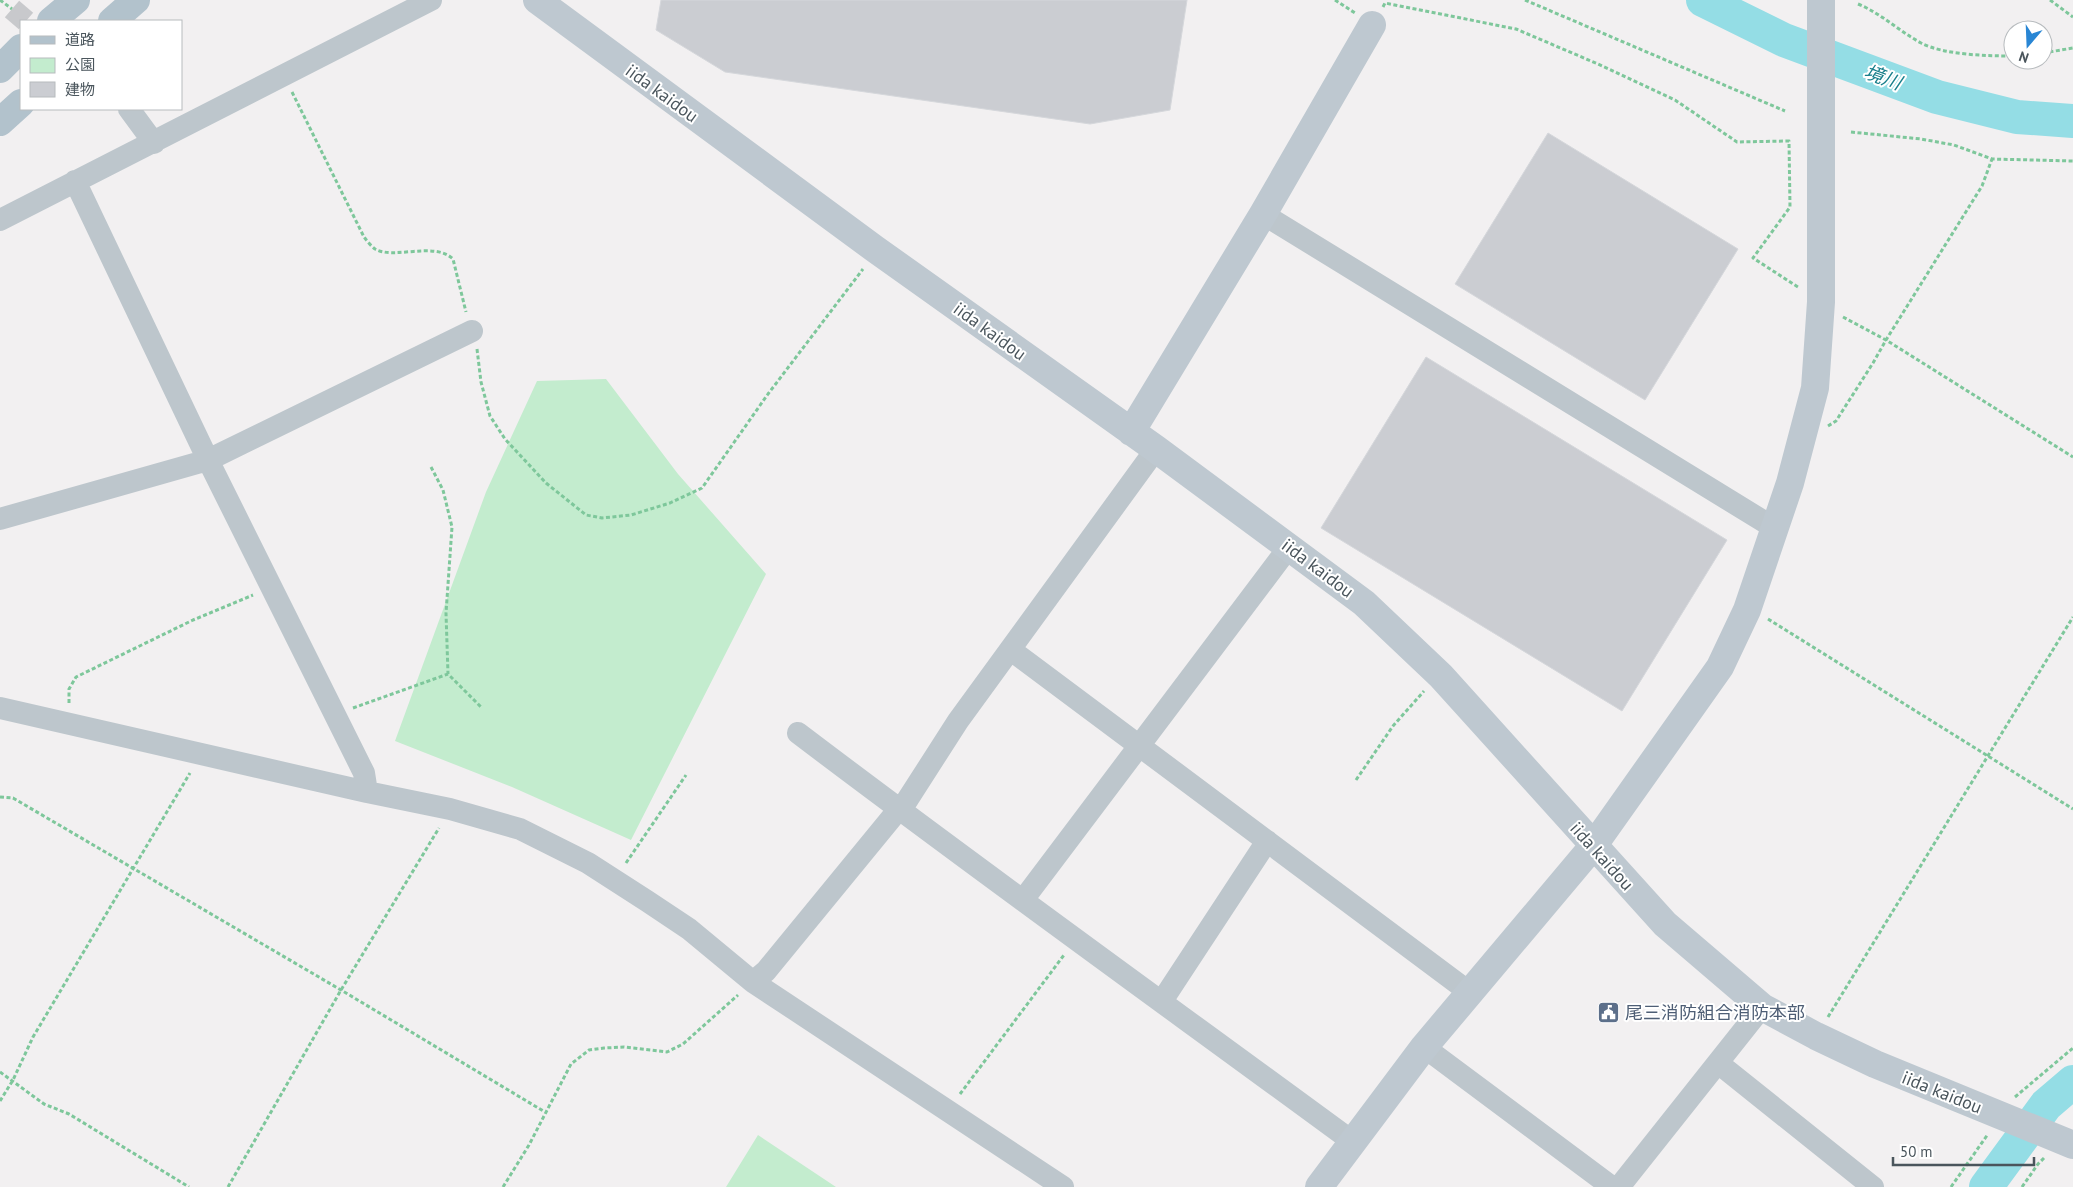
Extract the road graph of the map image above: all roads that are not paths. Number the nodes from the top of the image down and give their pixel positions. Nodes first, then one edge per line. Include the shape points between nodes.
1 (76, 0) edge
2 (136, 0) edge
3 (431, 0) edge
4 (537, 0) edge
5 (1821, 0) edge
6 (52, 20) edge
7 (113, 20) edge
8 (1372, 25) road end
9 (20, 49) edge
10 (0, 69) edge
11 (20, 104) edge
12 (130, 110) edge
13 (0, 122) edge
14 (154, 143) junction
15 (75, 181) junction
16 (1263, 214) junction
17 (0, 220) edge
18 (472, 331) road end
19 (1131, 432) junction
20 (1156, 449) junction
21 (208, 460) junction
22 (0, 519) edge
23 (1776, 529) junction
24 (1289, 547) junction
25 (1011, 650) junction
26 (0, 708) edge
27 (798, 733) dead end
28 (1140, 745) junction
29 (367, 792) junction
30 (898, 810) junction
31 (1267, 841) junction
32 (1594, 846) junction
33 (1023, 900) junction
34 (753, 982) junction
35 (1469, 992) junction
36 (1162, 1001) junction
37 (1762, 1007) junction
38 (1424, 1047) junction
39 (1718, 1063) junction
40 (2063, 1141) edge
41 (1353, 1142) junction
42 (1063, 1187) edge
43 (1319, 1187) edge
44 (1612, 1187) edge
45 (1619, 1187) edge
46 (1873, 1187) edge

1 - 6 main road
2 - 7 main road
3 - 14 street
4 - 19 main road, iida kaidou
5 - 23 main road via 1821,302 1815,388
8 - 16 main road
9 - 10 main road
11 - 13 main road
12 - 14 street
14 - 15 street
15 - 17 street
15 - 21 street
16 - 19 main road
16 - 23 street
18 - 21 street
19 - 20 main road, iida kaidou
20 - 24 main road, iida kaidou
20 - 25 street
21 - 22 street
21 - 29 street via 364,773
23 - 32 main road via 1747,610 1720,666
24 - 28 street
24 - 32 main road, iida kaidou via 1364,603 1441,676
25 - 28 street
25 - 30 street
26 - 29 street
27 - 30 street
28 - 31 street
28 - 33 street
29 - 34 street via 450,809 520,829 588,863 689,929
30 - 33 street
30 - 34 street via 766,971
31 - 35 street
31 - 36 street
32 - 35 main road
32 - 37 main road, iida kaidou via 1665,924
33 - 36 street via 1075,941
34 - 42 street
35 - 38 main road
36 - 41 street
37 - 39 street
37 - 40 main road, iida kaidou via 1875,1064
38 - 41 main road
38 - 44 street
39 - 45 street
39 - 46 street
41 - 43 main road

